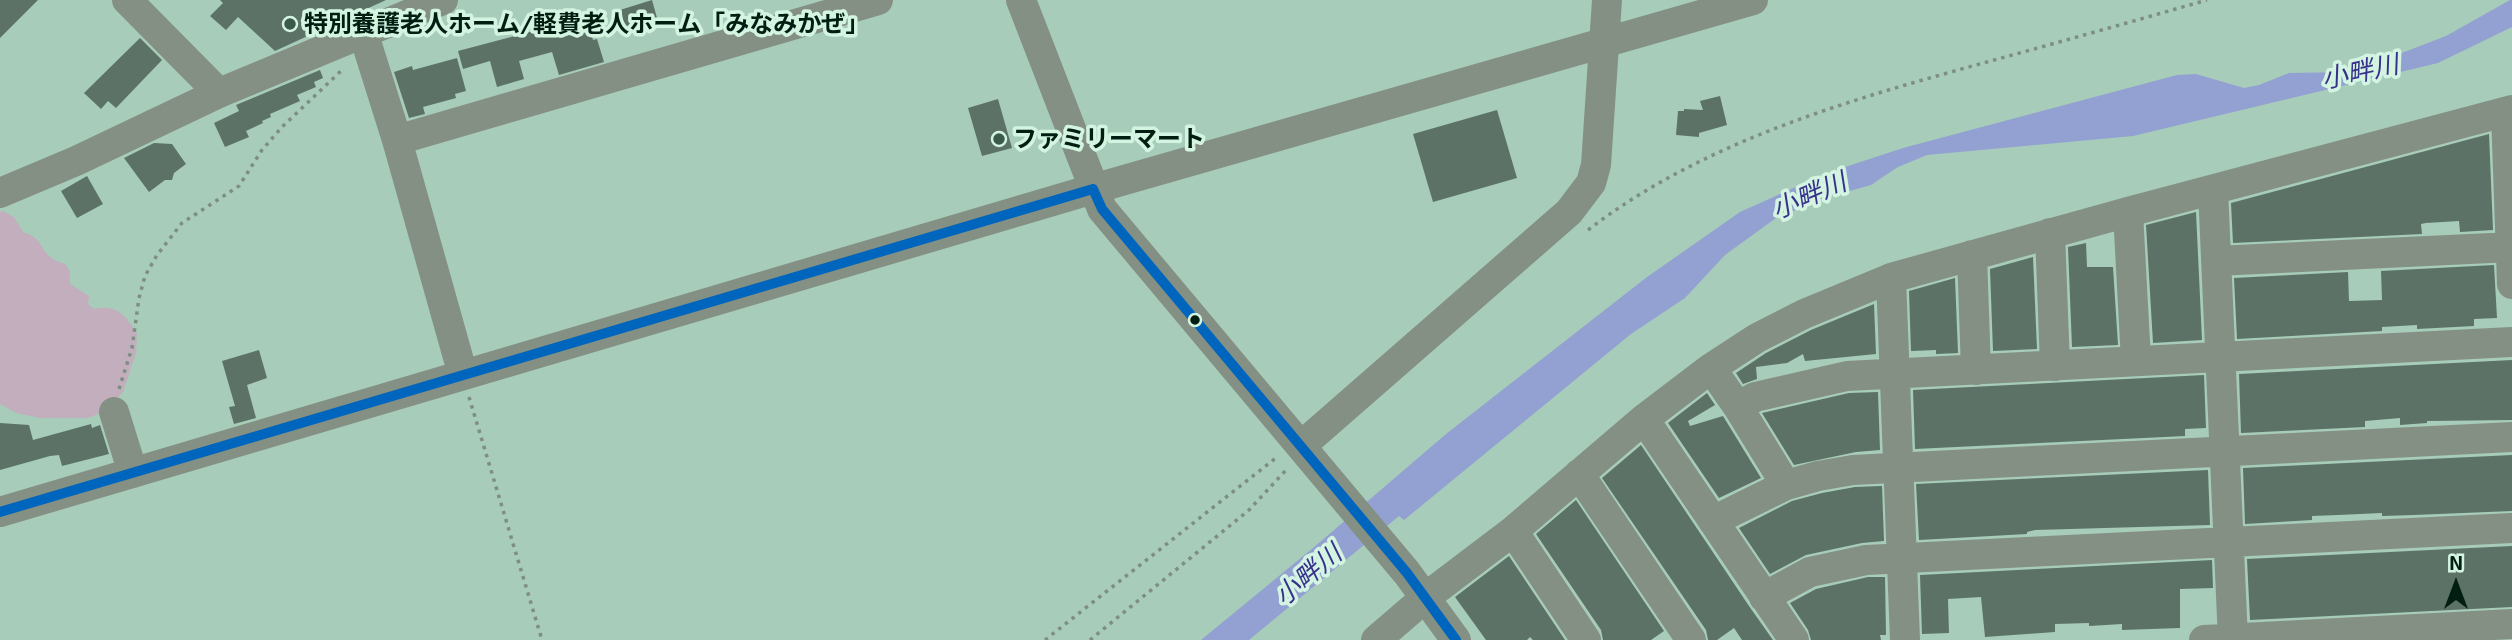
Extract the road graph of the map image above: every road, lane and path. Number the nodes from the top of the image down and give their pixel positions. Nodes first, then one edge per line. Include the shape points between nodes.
1 (127, 0) edge
2 (443, 0) edge
3 (878, 0) edge
4 (1021, 0) edge
5 (1607, 0) edge
6 (1753, 0) edge
7 (2207, 0) edge
8 (365, 38) junction
9 (1605, 43) junction
10 (219, 93) junction
11 (2509, 111) edge
12 (397, 140) junction
13 (2510, 156) edge
14 (1093, 190) junction
15 (2213, 190) junction
16 (0, 193) edge
17 (2128, 212) junction
18 (1588, 230) dead end
19 (2050, 233) junction
20 (2511, 247) edge
21 (1972, 255) junction
22 (2216, 261) junction
23 (1891, 278) junction
24 (2512, 284) edge
25 (2512, 342) edge
26 (2220, 357) junction
27 (2136, 361) junction
28 (2055, 366) junction
29 (1711, 369) junction
30 (1976, 370) junction
31 (1895, 374) junction
32 (463, 375) junction
33 (1738, 407) junction
34 (114, 412) joint
35 (1644, 419) junction
36 (2512, 437) edge
37 (1303, 448) junction
38 (2224, 452) junction
39 (1899, 468) junction
40 (133, 474) junction
41 (1579, 474) junction
42 (1786, 485) junction
43 (0, 512) edge
44 (1713, 520) junction
45 (2512, 528) edge
46 (1513, 531) junction
47 (2228, 542) junction
48 (1903, 558) junction
49 (1426, 597) junction
50 (1764, 597) junction
51 (2512, 624) edge
52 (542, 640) edge
53 (1045, 640) edge
54 (1090, 640) edge
55 (1376, 640) edge
56 (1456, 640) edge
57 (1586, 640) edge
58 (1691, 640) edge
59 (1794, 640) edge
60 (1905, 640) edge
61 (2224, 640) edge

1 - 10 street
2 - 8 street
3 - 12 street
4 - 14 street
5 - 9 street
6 - 9 street
7 - 18 path via 1867,95 1781,126 1662,183
8 - 10 street
8 - 12 street
8 - 34 path via 331,83 262,150 239,186 182,223 157,255 145,276
9 - 14 street
9 - 37 street via 1596,165 1591,183 1575,205
10 - 16 street
11 - 13 street
11 - 15 street
12 - 32 street
13 - 20 street
14 - 32 street
14 - 37 street via 1102,209
15 - 17 street
15 - 22 street
17 - 19 street
17 - 27 street
19 - 21 street
19 - 28 street
20 - 22 street
20 - 24 street
21 - 23 street
21 - 30 street
22 - 26 street
23 - 29 street via 1804,314
23 - 31 street
25 - 26 street
26 - 27 street
26 - 38 street
27 - 28 street
28 - 30 street
29 - 33 street
29 - 35 street
30 - 31 street
31 - 33 street via 1847,376 1798,386 1755,397
31 - 39 street
32 - 40 street
32 - 52 path
33 - 42 street
34 - 40 street
35 - 41 street
35 - 44 street
36 - 38 street
37 - 49 street
37 - 53 path
37 - 54 path via 1249,510
38 - 39 street
38 - 47 street
39 - 42 street via 1853,470
39 - 48 street
40 - 43 street
41 - 46 street
41 - 58 street
42 - 44 street
44 - 50 street
45 - 47 street
46 - 49 street
46 - 57 street
47 - 48 street
47 - 61 street
48 - 50 street via 1866,560 1810,572
48 - 60 street
49 - 55 street
49 - 56 street
50 - 59 street
51 - 61 street

